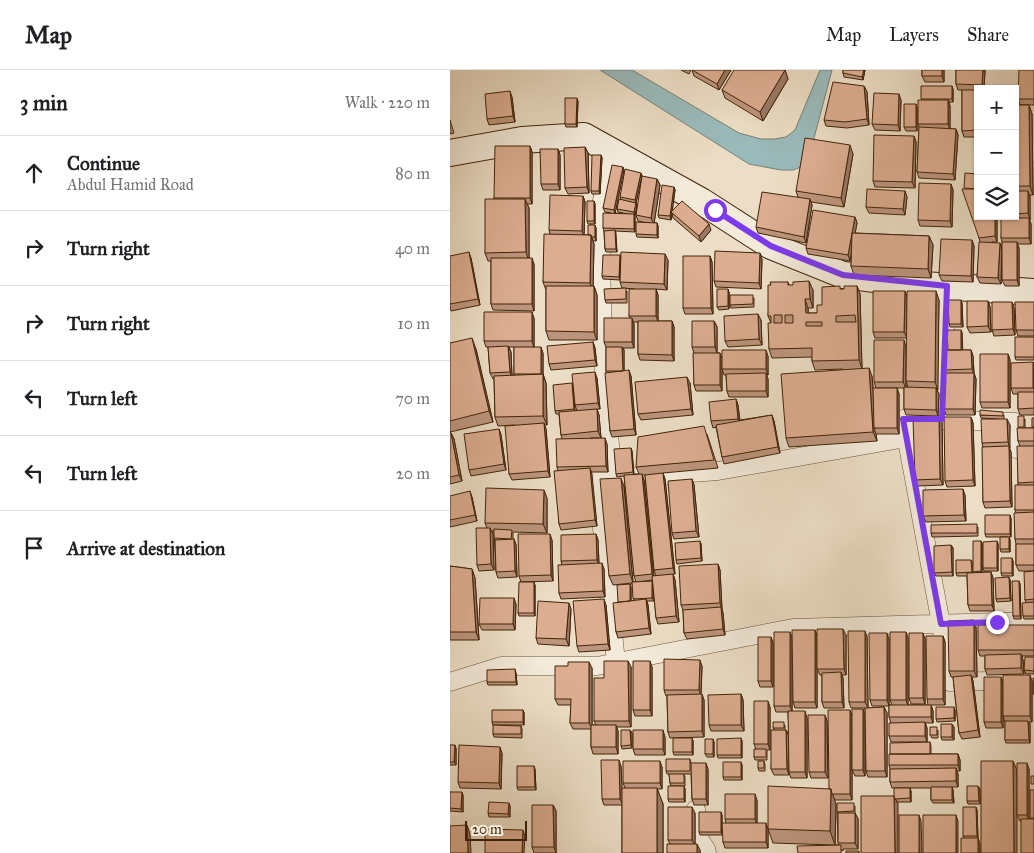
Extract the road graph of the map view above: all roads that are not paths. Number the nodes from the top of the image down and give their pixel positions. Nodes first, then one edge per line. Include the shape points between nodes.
1 (611, 150) junction
2 (450, 153) edge
3 (947, 286) junction
4 (1034, 292) edge
5 (942, 419) junction
6 (906, 438) junction
7 (1034, 449) edge
8 (614, 479) junction
9 (1034, 621) edge
10 (941, 624) junction
11 (616, 662) junction
12 (1034, 680) edge
13 (450, 682) edge
14 (696, 809) edge
15 (707, 853) edge

1 - 2 street via 584,136 522,140
1 - 3 street via 771,246 843,275
1 - 8 street via 600,212 604,393
3 - 4 street
3 - 5 street
5 - 6 street via 903,419
5 - 7 street via 1015,422 1016,449
6 - 8 street via 718,471
6 - 10 street
8 - 11 street via 597,480
9 - 10 street
10 - 11 street via 793,628
10 - 12 street via 949,682
11 - 13 street via 598,666 501,666
14 - 15 street via 698,837

